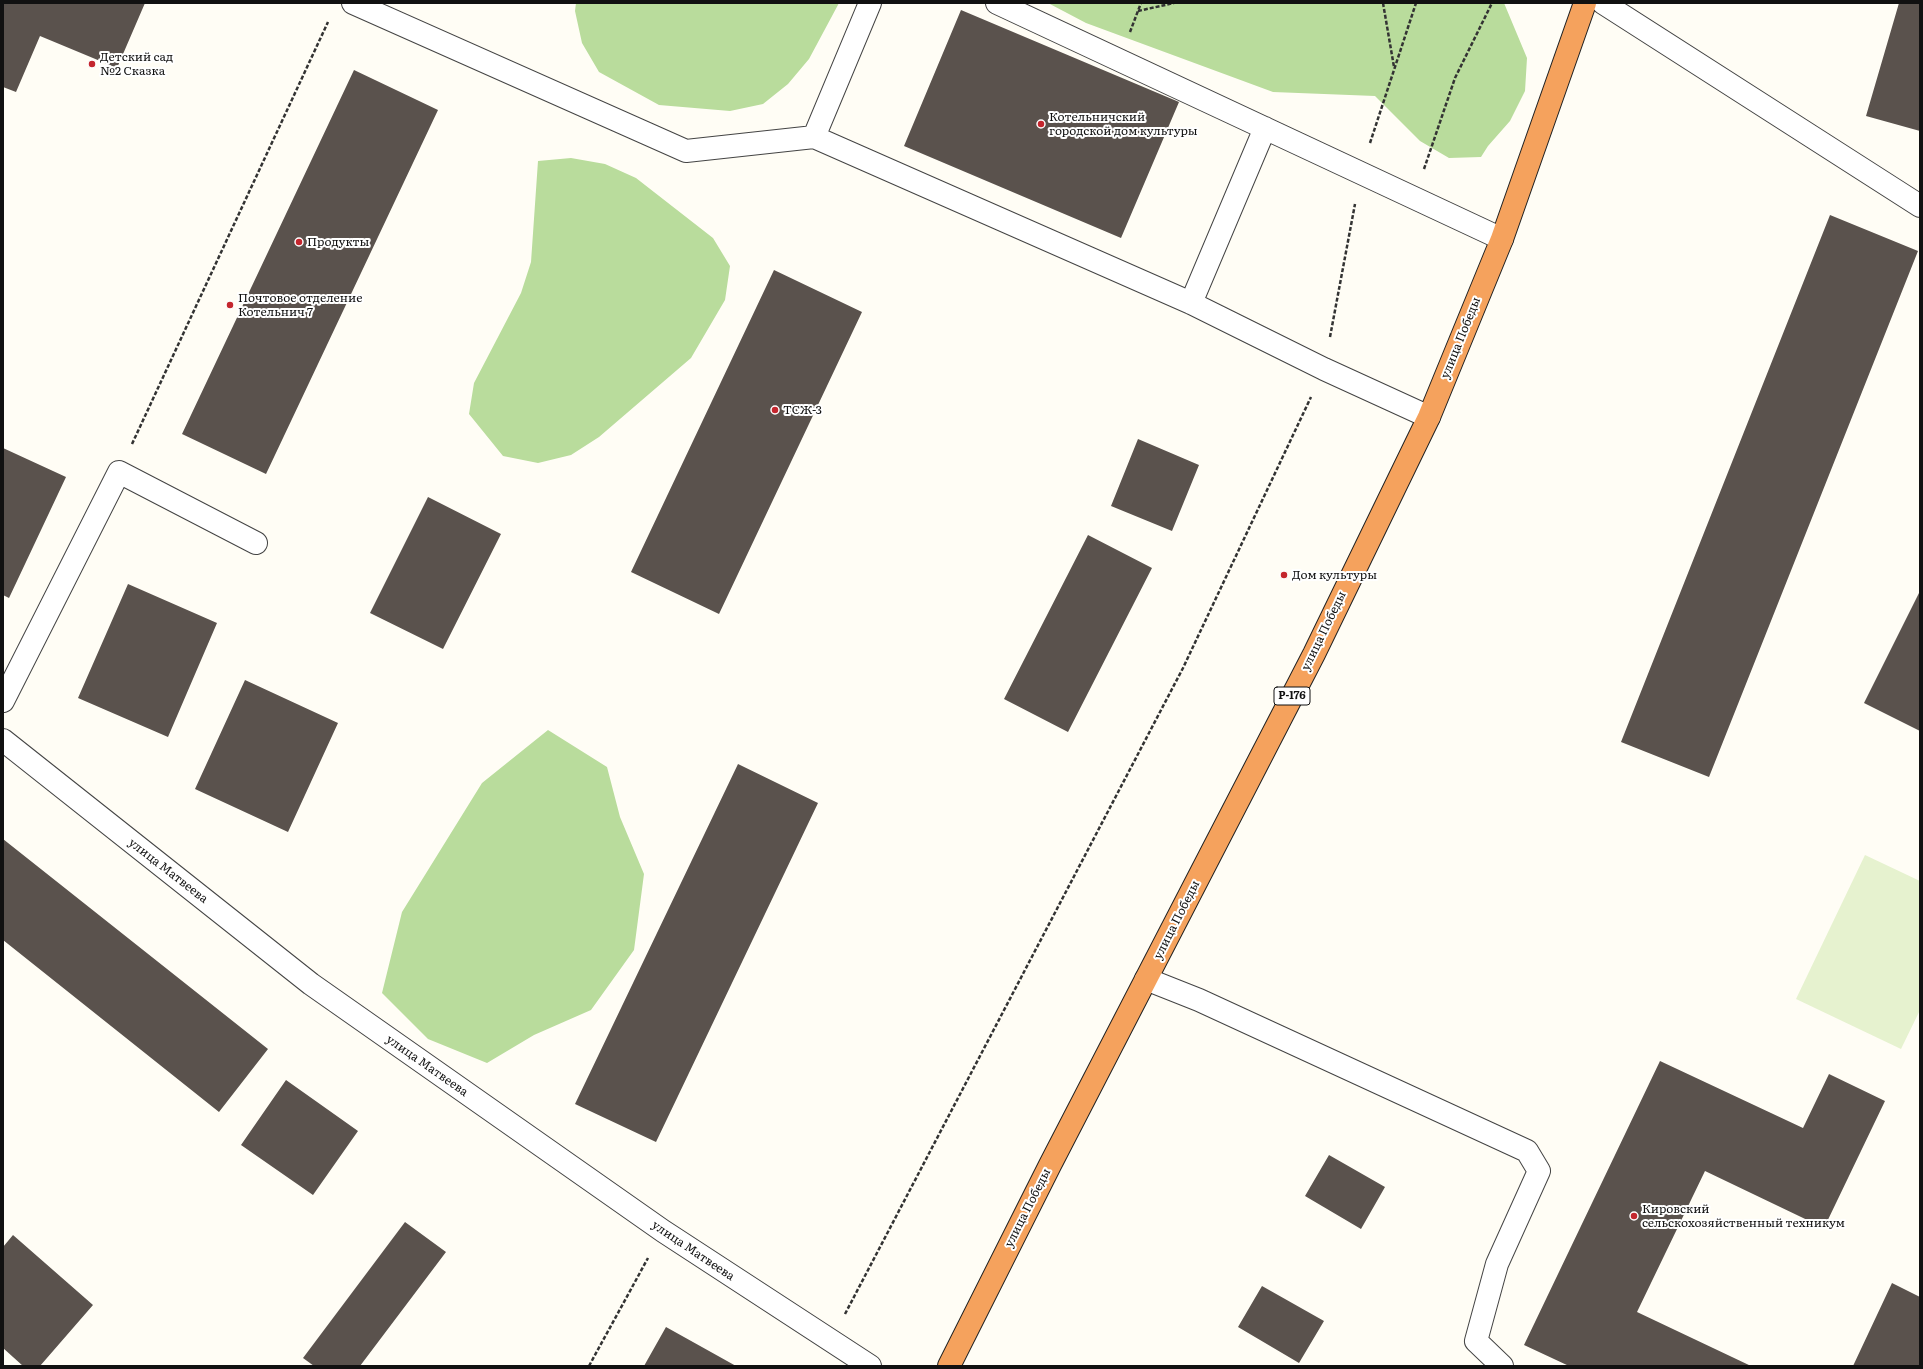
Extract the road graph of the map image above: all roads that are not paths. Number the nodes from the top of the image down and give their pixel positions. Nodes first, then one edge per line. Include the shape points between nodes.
1 (353, 3) edge
2 (870, 3) edge
3 (997, 3) edge
4 (1585, 3) edge
5 (1603, 3) edge
6 (1265, 128) junction
7 (814, 137) junction
8 (1920, 206) edge
9 (1502, 239) junction
10 (1192, 302) junction
11 (1429, 417) junction
12 (256, 543) dead end
13 (3, 701) edge
14 (3, 740) edge
15 (1146, 979) junction
16 (870, 1366) edge
17 (949, 1366) edge
18 (1502, 1366) edge

1 - 7 street via 686,151
2 - 7 street
3 - 6 street
4 - 9 highway, улица Победы / Р-176
5 - 8 street
6 - 9 street
6 - 10 street
7 - 10 street
9 - 11 highway, улица Победы / Р-176
10 - 11 street via 1324,369
11 - 15 highway, улица Победы / Р-176 via 1314,654
12 - 13 street via 119,472
14 - 16 street, улица Матвеева via 310,984 662,1231
15 - 17 highway, улица Победы / Р-176
15 - 18 street via 1199,1000 1527,1150 1539,1172 1497,1264 1476,1341

